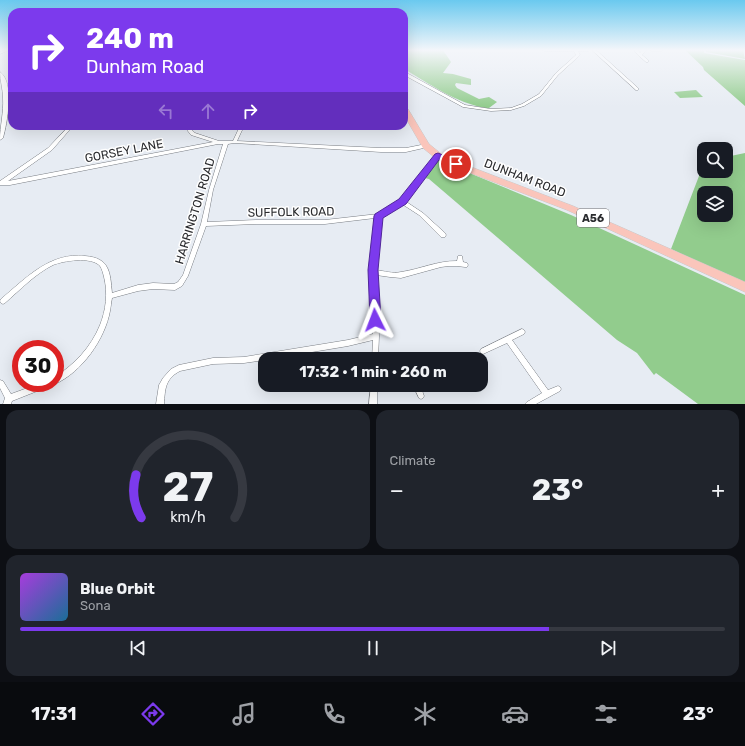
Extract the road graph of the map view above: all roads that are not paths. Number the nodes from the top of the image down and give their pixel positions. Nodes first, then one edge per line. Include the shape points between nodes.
1 (563, 69) edge
2 (615, 69) edge
3 (0, 74) edge
4 (408, 75) edge
5 (637, 89) dead end
6 (408, 116) edge
7 (67, 130) edge
8 (190, 130) edge
9 (240, 130) edge
10 (0, 138) edge
11 (234, 142) junction
12 (218, 143) junction
13 (226, 143) junction
14 (426, 146) junction
15 (438, 156) junction
16 (1, 183) edge
17 (402, 201) junction
18 (379, 216) junction
19 (204, 224) junction
20 (443, 235) dead end
21 (462, 262) dead end
22 (373, 272) junction
23 (745, 287) edge
24 (110, 296) junction
25 (2, 302) edge
26 (522, 332) dead end
27 (376, 336) junction
28 (508, 339) junction
29 (483, 351) dead end
30 (375, 352) edge
31 (64, 376) edge
32 (1, 383) dead end
33 (558, 389) dead end
34 (29, 392) edge
35 (374, 392) edge
36 (419, 392) edge
37 (547, 394) junction
38 (421, 396) dead end
39 (8, 401) edge
40 (160, 404) edge
41 (373, 404) edge
42 (529, 404) edge

1 - 4 street via 540,95 511,109 485,110 464,106
2 - 5 street
3 - 10 street via 4,82 6,103
6 - 14 highway, DUNHAM ROAD / A56
7 - 16 street via 50,149
8 - 12 street
9 - 11 street
11 - 13 street, GORSEY LANE
11 - 14 street, GORSEY LANE via 381,150 406,150
12 - 13 street, GORSEY LANE
12 - 16 street, GORSEY LANE
13 - 19 street, HARRINGTON ROAD via 211,190
14 - 15 highway, DUNHAM ROAD / A56
15 - 17 street
15 - 23 highway, DUNHAM ROAD / A56 via 570,208
17 - 18 street
17 - 20 street via 422,214
18 - 19 street, SUFFOLK ROAD via 325,222
18 - 22 street
19 - 24 street, HARRINGTON ROAD via 179,286 138,288
21 - 22 street via 399,275
22 - 27 street
24 - 25 street via 103,264 96,259 75,257 47,265
24 - 31 street via 105,321 99,334 90,349
26 - 28 street
27 - 30 street
27 - 40 street via 252,359 213,361 179,368 173,371 162,385
28 - 29 street
28 - 37 street
32 - 39 street
33 - 37 street
34 - 39 street
35 - 41 street
36 - 38 street
37 - 42 street

